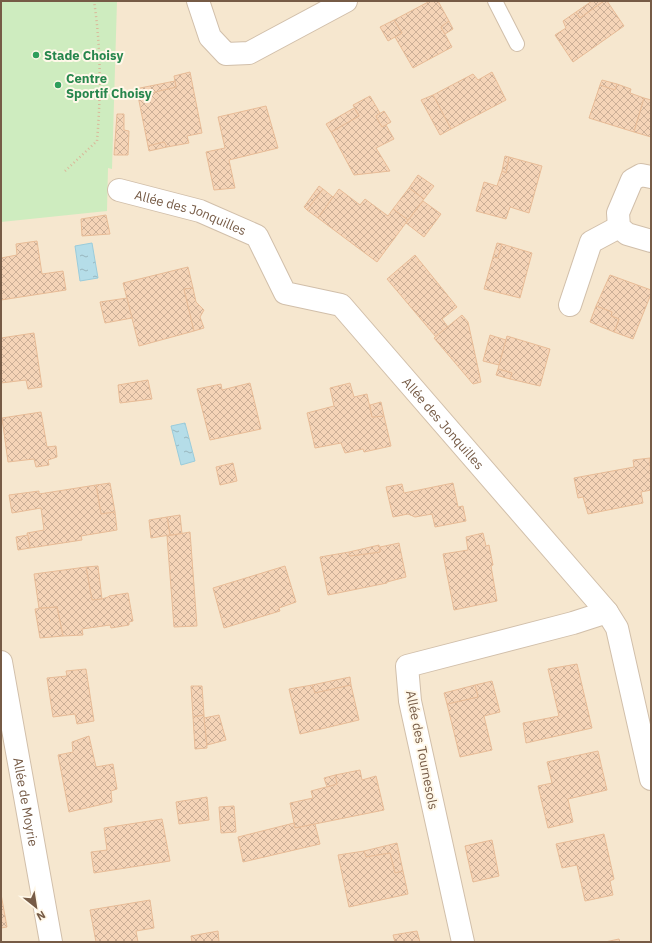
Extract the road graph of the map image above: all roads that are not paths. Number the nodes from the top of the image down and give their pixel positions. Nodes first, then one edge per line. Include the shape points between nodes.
1 (198, 1) edge
2 (346, 1) edge
3 (494, 1) edge
4 (517, 44) dead end
5 (651, 177) edge
6 (119, 190) dead end
7 (619, 227) junction
8 (651, 241) edge
9 (570, 305) dead end
10 (607, 612) junction
11 (1, 662) edge
12 (10, 762) edge
13 (651, 779) edge
14 (50, 942) edge
15 (463, 942) edge

1 - 2 street via 210,37 226,54 249,53
3 - 4 lane
5 - 7 street via 641,175 632,180 618,213
6 - 10 street, Allée des Jonquilles via 200,211 257,236 285,293 341,305
7 - 8 street via 626,234
7 - 9 street via 591,242
10 - 13 street, Allée des Jonquilles via 618,628
10 - 15 street, Allée des Tournesols via 407,666 410,701
11 - 12 street, Allée de Moyrie
12 - 14 street, Allée de Moyrie

